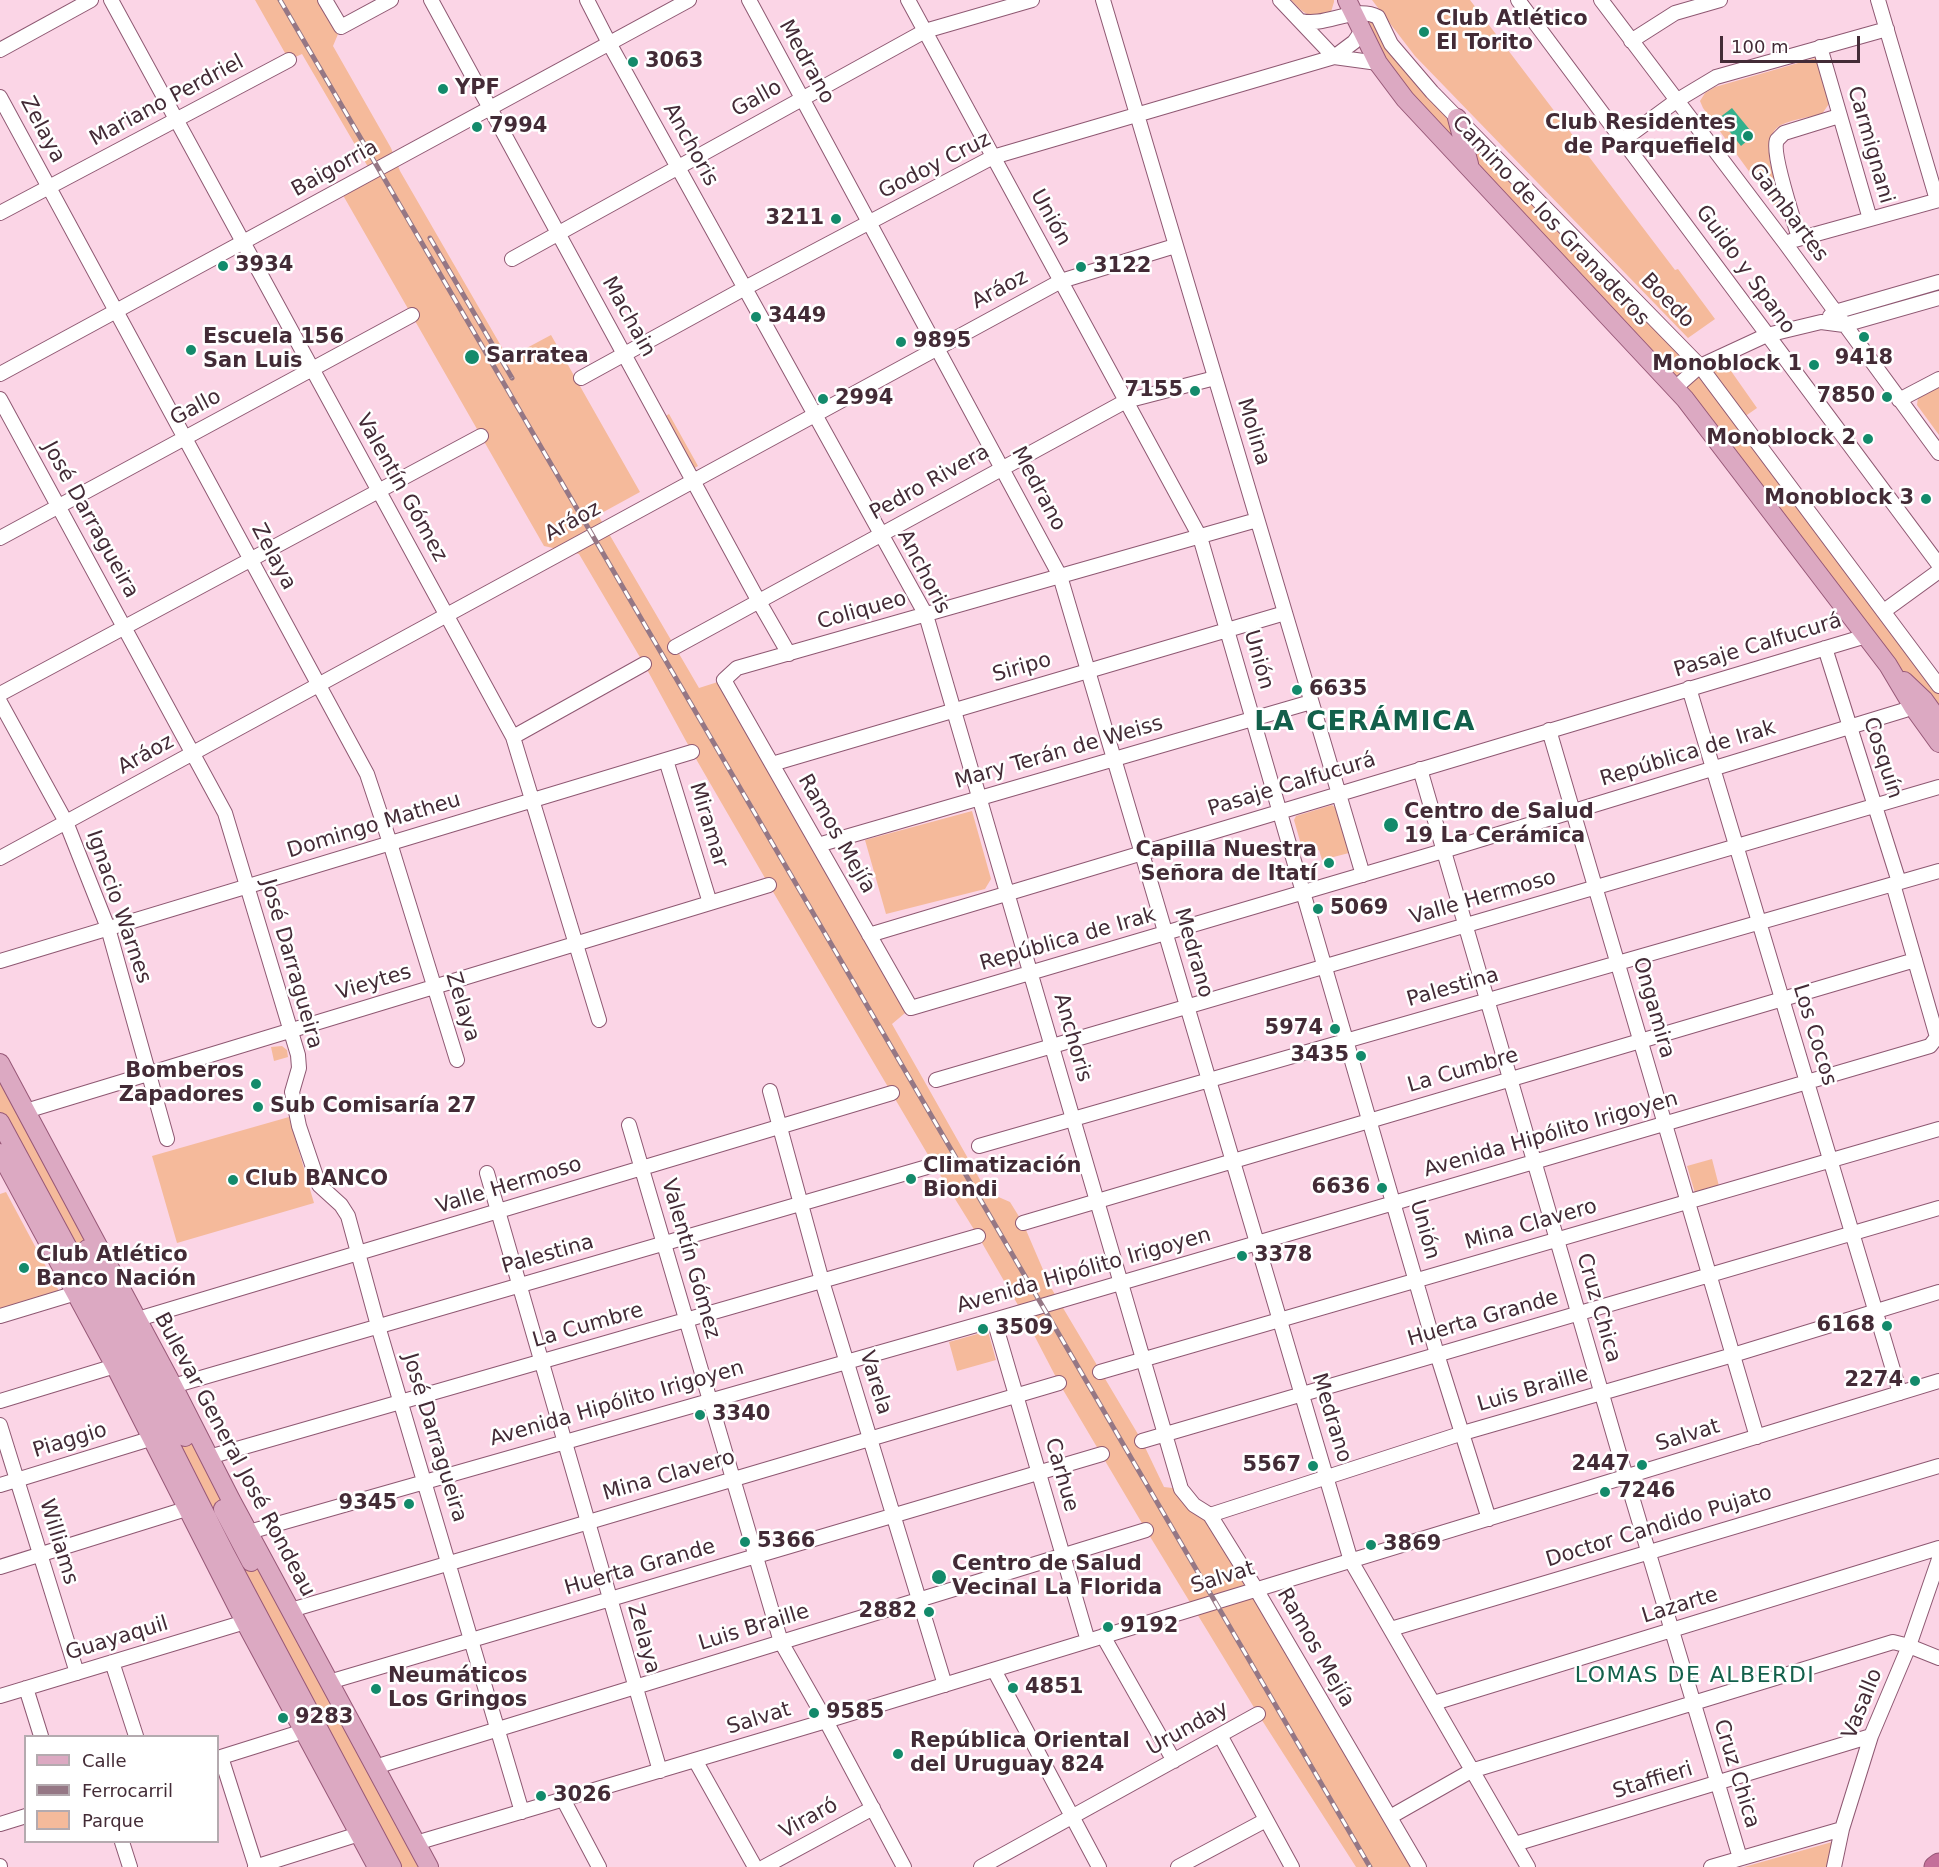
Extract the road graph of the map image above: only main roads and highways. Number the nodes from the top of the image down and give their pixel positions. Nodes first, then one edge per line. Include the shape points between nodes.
1 (1350, 7) edge
2 (1457, 118) road end
3 (1472, 171) junction
4 (1919, 704) junction
5 (1939, 721) edge
6 (1939, 743) edge
7 (0, 1063) edge
8 (5, 1085) edge
9 (23, 1116) junction
10 (0, 1122) edge
11 (0, 1153) edge
12 (114, 1333) junction
13 (129, 1391) junction
14 (207, 1502) junction
15 (240, 1532) junction
16 (214, 1545) junction
17 (306, 1640) junction
18 (312, 1673) junction
19 (349, 1787) junction
20 (1939, 1855) edge
21 (1939, 1864) edge
22 (377, 1867) edge
23 (392, 1867) edge
24 (417, 1867) edge
25 (429, 1867) edge
26 (1935, 1867) edge

1 - 3 main road, Camino de los Granaderos via 1378,63 1405,99
2 - 3 main road
3 - 4 main road, Camino de los Granaderos via 1675,388
4 - 5 main road, Camino de los Granaderos
4 - 6 main road, Camino de los Granaderos
7 - 8 main road
8 - 9 main road
9 - 14 main road, Bulevar General José Rondeau
9 - 14 main road, Bulevar General José Rondeau via 138,1319 209,1457
10 - 12 main road, Bulevar General José Rondeau
11 - 13 main road, Bulevar General José Rondeau
12 - 13 main road
12 - 14 main road, Bulevar General José Rondeau
13 - 14 main road, Bulevar General José Rondeau via 153,1438
14 - 15 main road, Bulevar General José Rondeau
14 - 15 main road
14 - 16 main road, Bulevar General José Rondeau
15 - 16 main road
15 - 17 main road, Bulevar General José Rondeau
15 - 18 main road, Bulevar General José Rondeau
16 - 19 main road, Bulevar General José Rondeau
16 - 22 main road, Bulevar General José Rondeau via 245,1622
17 - 18 main road
17 - 25 main road, Bulevar General José Rondeau
18 - 24 main road, Bulevar General José Rondeau
19 - 22 main road
19 - 23 main road, Bulevar General José Rondeau
20 - 26 main road
21 - 26 highway

